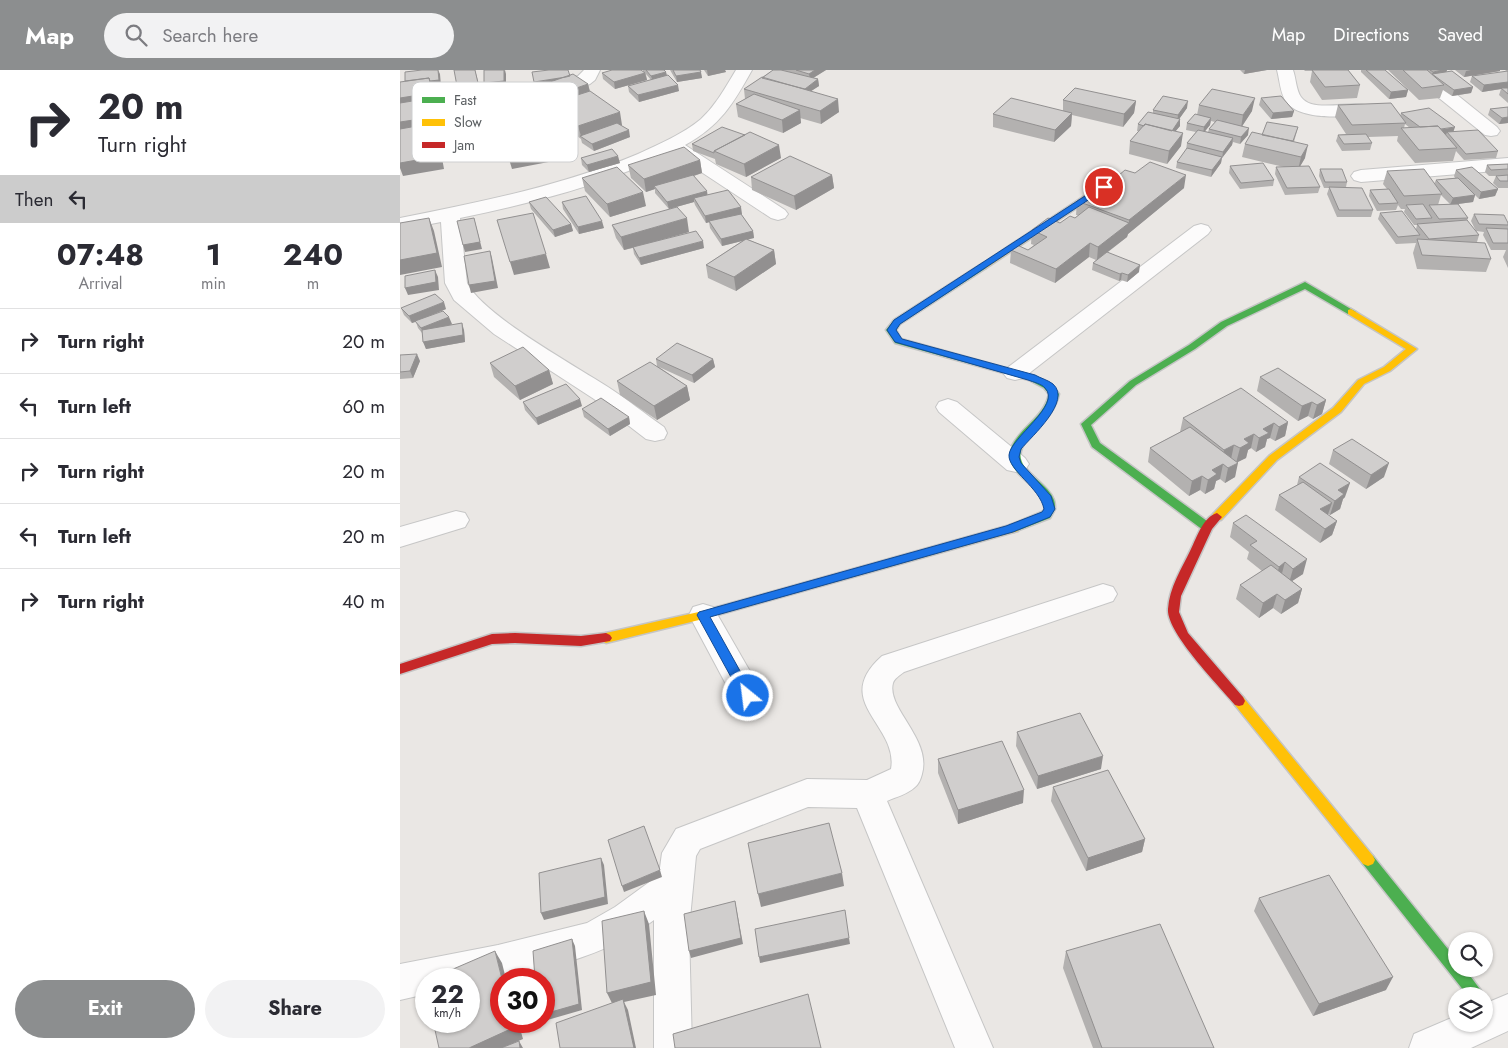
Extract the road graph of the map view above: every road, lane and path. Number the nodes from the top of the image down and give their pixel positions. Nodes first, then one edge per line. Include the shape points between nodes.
1 (592, 70) edge
2 (744, 70) edge
3 (1285, 70) edge
4 (578, 82) edge
5 (1440, 90) edge
6 (1359, 109) edge
7 (1499, 130) edge
8 (672, 145) junction
9 (1508, 151) edge
10 (1508, 164) edge
11 (1361, 176) dead end
12 (1104, 187) edge
13 (450, 214) junction
14 (778, 214) dead end
15 (400, 224) edge
16 (1202, 230) dead end
17 (1015, 373) junction
18 (948, 407) dead end
19 (655, 434) dead end
20 (1016, 464) junction
21 (456, 520) dead end
22 (1207, 527) junction
23 (400, 537) edge
24 (1103, 594) dead end
25 (703, 615) junction
26 (400, 669) edge
27 (748, 696) dead end
28 (868, 794) junction
29 (675, 884) junction
30 (400, 982) edge
31 (1468, 987) edge
32 (1455, 1032) edge
33 (673, 1048) edge
34 (974, 1048) edge
35 (1428, 1048) edge

1 - 4 street via 590,76
2 - 8 street via 728,99 712,118
3 - 6 street via 1293,99 1300,104 1324,110
5 - 7 street
7 - 9 street
8 - 13 street via 560,190
8 - 14 street
10 - 11 street
12 - 17 street via 893,326 892,334 898,340
13 - 15 street
13 - 19 street via 456,283 462,295 502,329 602,394
16 - 17 street
17 - 20 street via 1043,381 1053,394 1047,414 1016,448
18 - 20 street
20 - 25 street via 1048,498 1050,509 1046,515
21 - 23 street
22 - 22 street via 1096,445 1086,424 1133,383 1224,324 1306,285 1412,349 1387,369 1361,382 1337,410 1273,458
22 - 31 street via 1175,596 1173,612 1183,635 1288,759
24 - 28 street via 884,670 878,678 877,694 904,747 907,768 905,777
25 - 26 street via 581,642 492,639
25 - 27 street
28 - 29 street via 807,793 688,839 679,853
28 - 34 street
29 - 30 street via 628,919 589,939
29 - 33 street via 671,929
32 - 35 street

